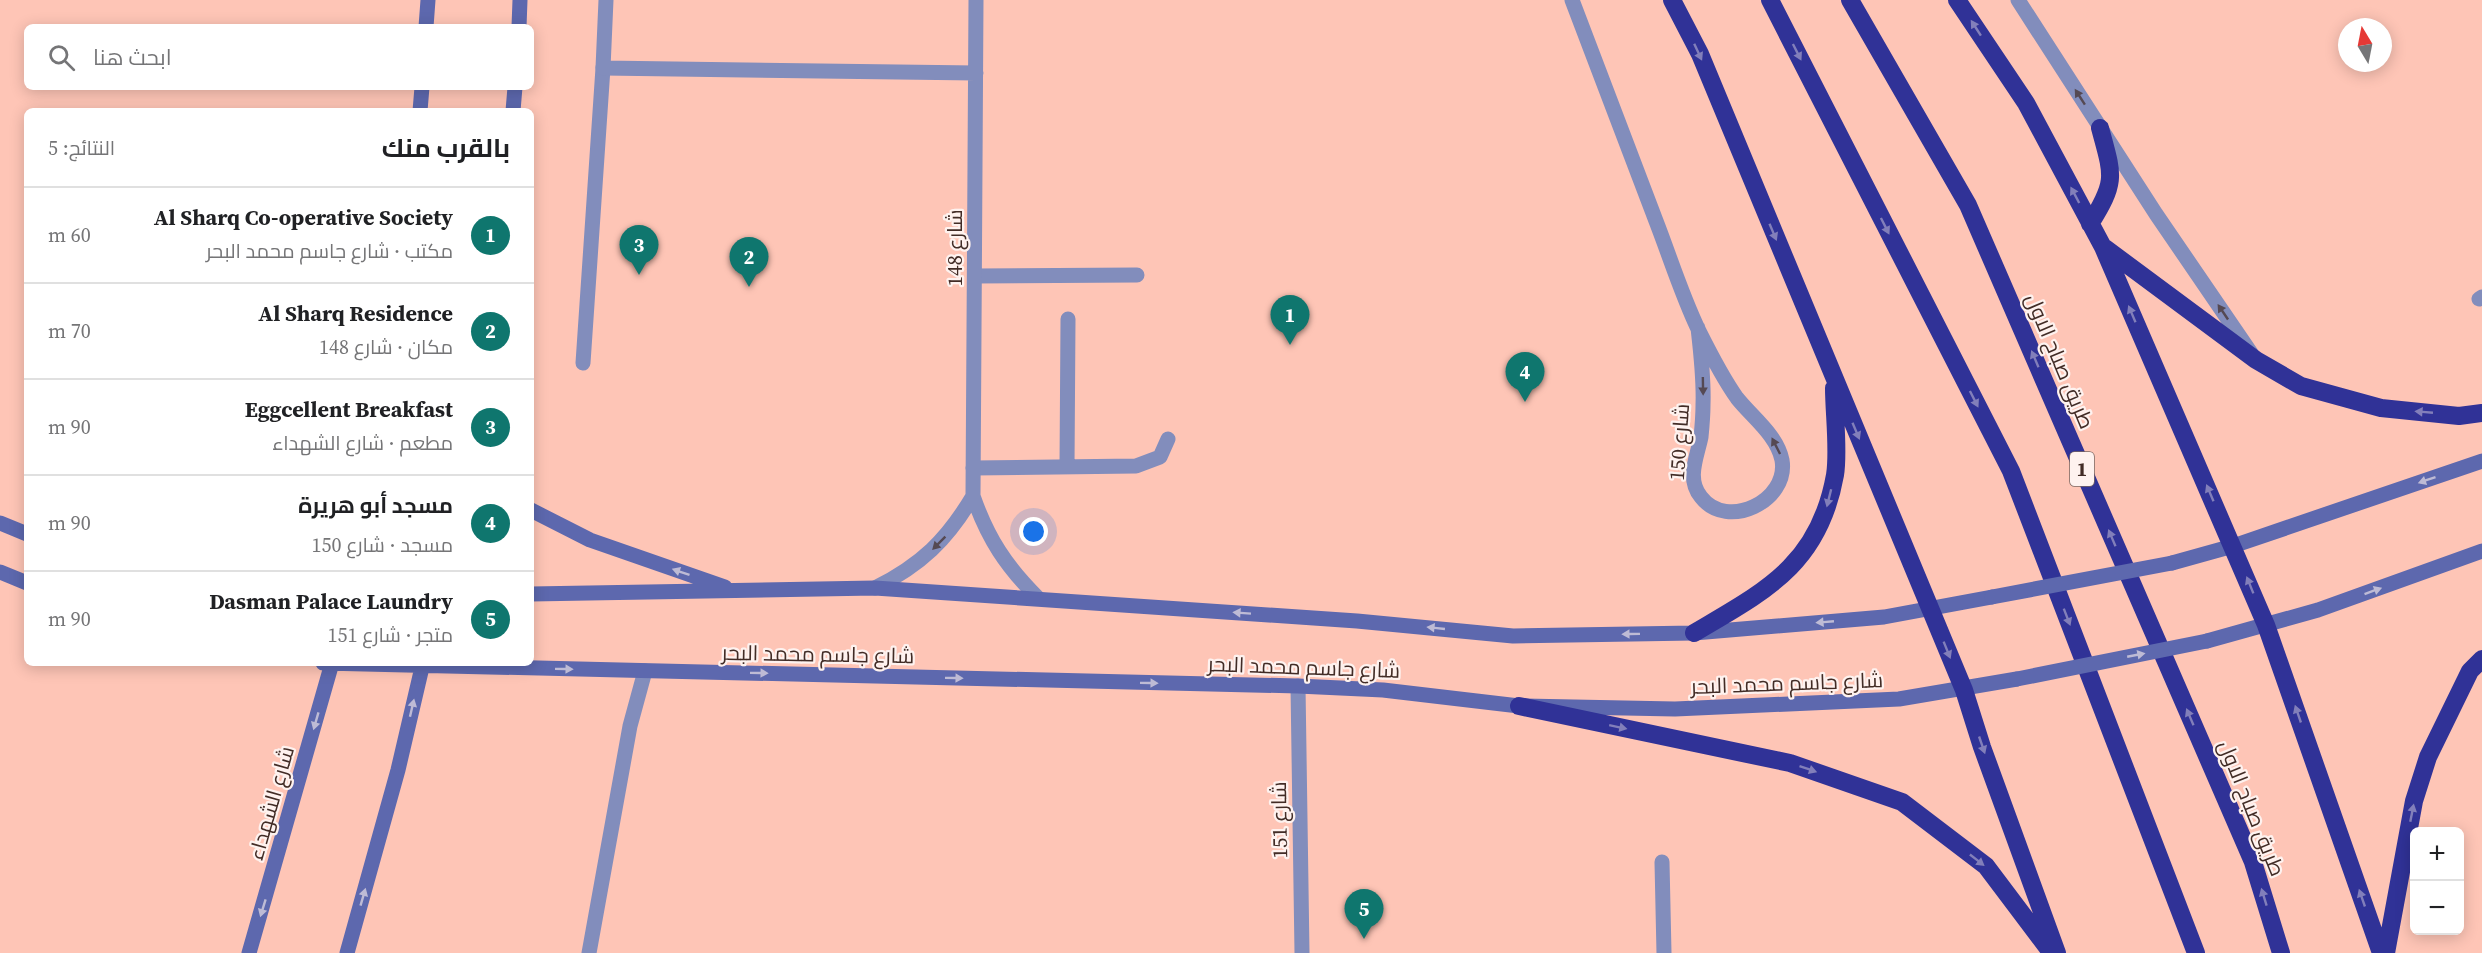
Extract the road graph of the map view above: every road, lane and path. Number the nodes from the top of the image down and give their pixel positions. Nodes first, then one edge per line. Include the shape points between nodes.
1 (428, 0) edge
2 (520, 0) edge
3 (606, 0) edge
4 (976, 0) edge
5 (1572, 0) edge
6 (1672, 0) edge
7 (1770, 0) edge
8 (1850, 0) edge
9 (1957, 0) edge
10 (2018, 0) edge
11 (426, 24) edge
12 (519, 24) edge
13 (603, 68) junction
14 (976, 73) junction
15 (422, 90) edge
16 (516, 90) edge
17 (420, 108) edge
18 (513, 108) edge
19 (2100, 128) junction
20 (2090, 224) junction
21 (2103, 247) junction
22 (1137, 275) dead end
23 (975, 276) junction
24 (1068, 319) dead end
25 (1698, 328) junction
26 (2256, 360) junction
27 (583, 363) dead end
28 (1834, 377) junction
29 (2482, 413) edge
30 (1168, 439) dead end
31 (2482, 461) edge
32 (1067, 467) junction
33 (973, 468) junction
34 (973, 496) junction
35 (534, 512) edge
36 (0, 523) edge
37 (24, 533) edge
38 (2233, 546) junction
39 (2482, 551) edge
40 (0, 572) edge
41 (24, 582) edge
42 (875, 588) junction
43 (736, 591) junction
44 (534, 594) edge
45 (1038, 598) junction
46 (1930, 608) junction
47 (2266, 625) junction
48 (1694, 633) junction
49 (2482, 659) edge
50 (328, 666) edge
51 (422, 666) edge
52 (459, 666) edge
53 (645, 671) junction
54 (1298, 686) junction
55 (1964, 690) junction
56 (1519, 706) junction
57 (1662, 862) dead end
58 (249, 953) edge
59 (347, 953) edge
60 (589, 953) edge
61 (1302, 953) edge
62 (1664, 953) edge
63 (2052, 953) edge
64 (2057, 953) edge
65 (2196, 953) edge
66 (2281, 953) edge
67 (2383, 953) edge

1 - 11 main road
2 - 12 main road
3 - 13 street
4 - 14 street, شارع 148
5 - 25 street, شارع 150
6 -> 28 highway via 1700,54
7 -> 65 highway via 2011,471
66 -> 8 highway, طريق صباح الاول / 1 via 2253,862 1968,205
20 -> 9 highway via 2026,104
19 -> 10 street
13 - 14 street
13 - 27 street
14 - 23 street, شارع 148
15 - 17 main road
16 - 18 main road
19 - 20 highway via 2111,179 2106,199
26 -> 19 street
20 - 21 highway
21 - 26 highway
38 -> 21 highway
22 - 23 street
23 - 33 street, شارع 148
24 - 32 street
25 -> 25 street, شارع 150 via 1703,407 1694,462 1695,490 1714,508 1731,513 1750,510 1776,489 1782,459 1777,445 1736,397
29 -> 26 highway via 2459,416 2381,408 2301,386
28 -> 46 highway
28 -> 48 highway via 1836,473 1825,516 1801,557 1766,590
30 - 32 street via 1160,457 1136,466
31 -> 38 main road
32 - 33 street
33 - 34 street, شارع 148
34 -> 42 street via 944,540 900,575
34 - 45 street, شارع 148 via 996,548
43 -> 35 main road via 590,540
36 - 37 main road
38 - 46 main road, bridge via 2172,563
47 -> 38 highway
47 -> 39 main road, شارع جاسم محمد البحر
40 - 41 main road
42 - 43 main road
42 - 45 main road
43 - 44 main road
48 -> 45 main road via 1513,636
46 -> 48 main road via 1884,617
46 -> 55 highway
55 -> 47 main road, شارع جاسم محمد البحر, bridge via 2206,641
67 -> 47 highway
67 -> 49 highway via 2414,801 2428,757 2470,671
50 -> 58 main road, شارع الشهداء
59 -> 51 main road via 398,770
52 -> 53 main road, شارع جاسم محمد البحر
53 -> 54 main road, شارع جاسم محمد البحر
53 - 60 street via 630,726
54 - 56 main road, شارع جاسم محمد البحر via 1383,690
54 - 61 street, شارع 151
55 - 56 main road, شارع جاسم محمد البحر via 1890,700 1675,709
55 -> 64 highway
56 -> 63 highway via 1790,763 1902,802 1986,866
57 - 62 street

